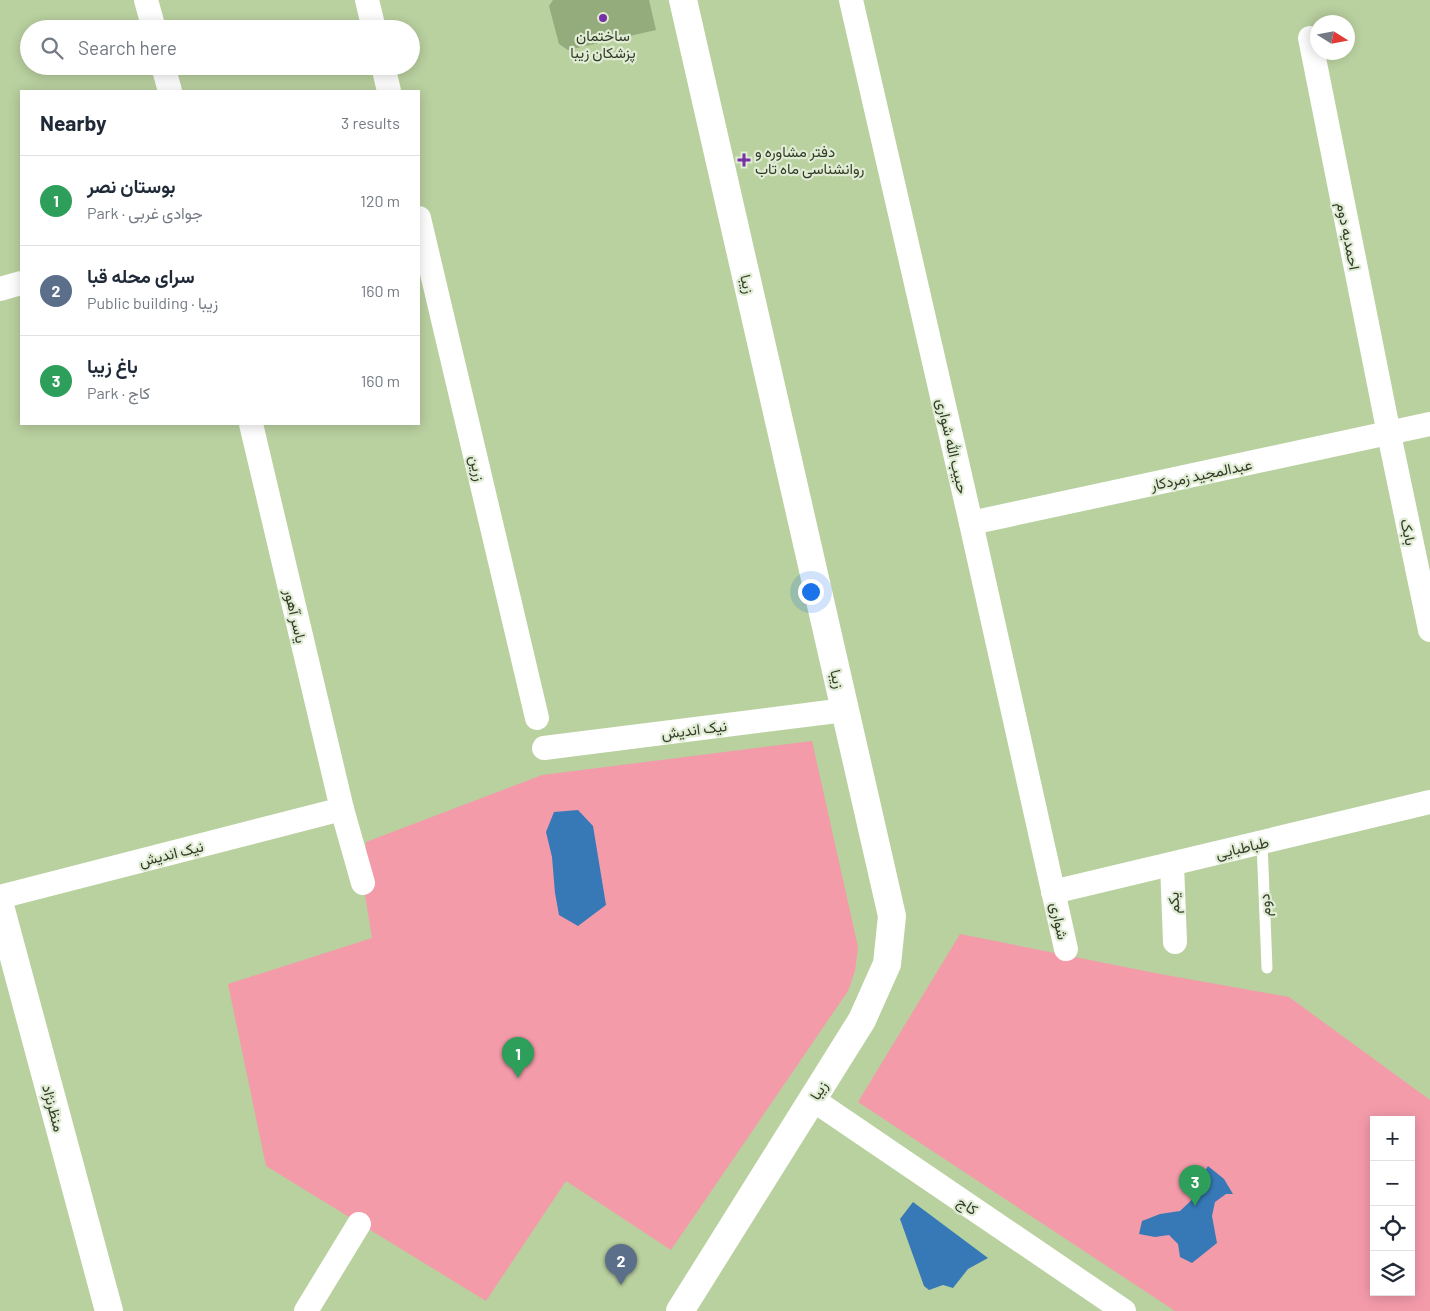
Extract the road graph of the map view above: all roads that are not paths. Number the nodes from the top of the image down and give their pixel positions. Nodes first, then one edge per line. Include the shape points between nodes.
1 (146, 0) edge
2 (367, 0) edge
3 (683, 0) edge
4 (851, 0) edge
5 (152, 20) edge
6 (372, 20) edge
7 (1314, 60) edge
8 (166, 75) edge
9 (385, 75) edge
10 (170, 90) edge
11 (389, 90) edge
12 (420, 222) edge
13 (20, 283) edge
14 (0, 288) edge
15 (1430, 424) edge
16 (251, 425) edge
17 (1389, 434) junction
18 (971, 523) junction
19 (1430, 630) edge
20 (845, 710) junction
21 (537, 718) dead end
22 (544, 748) dead end
23 (1430, 802) edge
24 (342, 809) junction
25 (1262, 842) junction
26 (1172, 864) junction
27 (363, 883) dead end
28 (1053, 892) junction
29 (0, 897) edge
30 (0, 906) edge
31 (1175, 942) dead end
32 (1066, 949) dead end
33 (1267, 968) dead end
34 (812, 1099) junction
35 (360, 1224) dead end
36 (111, 1311) edge
37 (306, 1311) edge
38 (680, 1311) edge
39 (1124, 1311) edge

1 - 5 street
2 - 6 street
3 - 20 street, زیبا
4 - 18 street, حبیب الله شواری
7 - 17 street, احمدیه دوم
8 - 10 street
9 - 11 street
12 - 21 street, زرین
13 - 14 street
15 - 17 street, عبدالمجید زمردکار
16 - 24 street, یاسر آهور
17 - 18 street, عبدالمجید زمردکار
17 - 19 street, بابک
18 - 28 street, حبیب الله شواری
20 - 22 street, نیک اندیش
20 - 34 street, زیبا via 892,916 887,964 862,1020
23 - 25 street, طباطبایی
24 - 27 street, یاسر آهور
24 - 29 street, نیک اندیش
25 - 26 street, طباطبایی
25 - 33 lane, دوم
26 - 28 street, طباطبایی
26 - 31 street, یکم
28 - 32 street, شواری
30 - 36 street, منظرنژاد
34 - 38 street, زیبا
34 - 39 street, کاج
35 - 37 street

